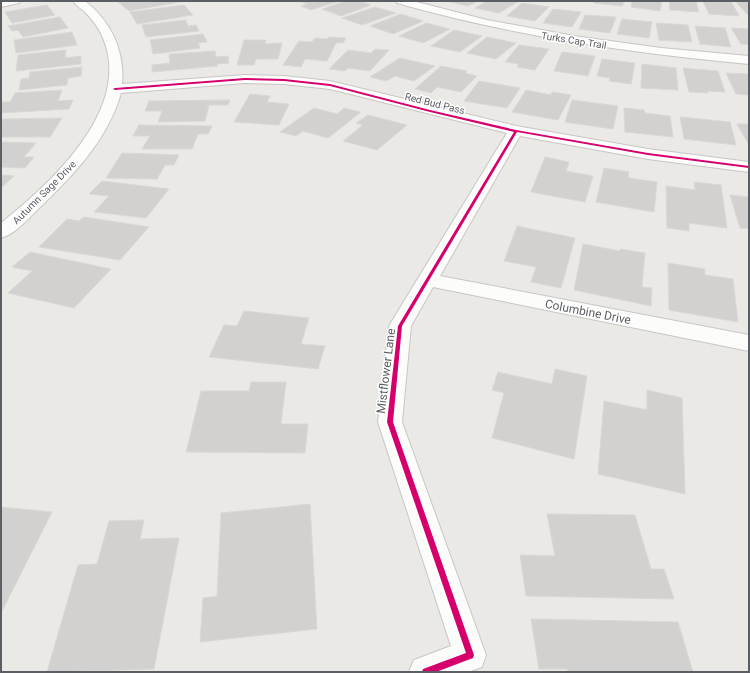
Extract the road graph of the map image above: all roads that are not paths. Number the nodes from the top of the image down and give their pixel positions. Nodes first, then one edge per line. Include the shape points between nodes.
1 (15, 1) edge
2 (78, 1) edge
3 (402, 1) edge
4 (1, 4) edge
5 (749, 60) edge
6 (115, 89) junction
7 (516, 131) junction
8 (749, 167) edge
9 (1, 232) edge
10 (427, 280) junction
11 (749, 343) edge
12 (426, 672) edge

1 - 4 street
2 - 6 street, Autumn Sage Drive via 102,24 111,42 116,59
3 - 5 street, Turks Cap Trail via 550,37 627,48
6 - 7 street, Red Bud Pass via 245,79 284,80 330,85
6 - 9 street, Autumn Sage Drive via 102,121 74,163 18,219
7 - 8 street, Red Bud Pass via 648,154
7 - 10 street, Mistflower Lane
10 - 11 street, Columbine Drive
10 - 12 street, Mistflower Lane via 400,326 390,422 470,655

